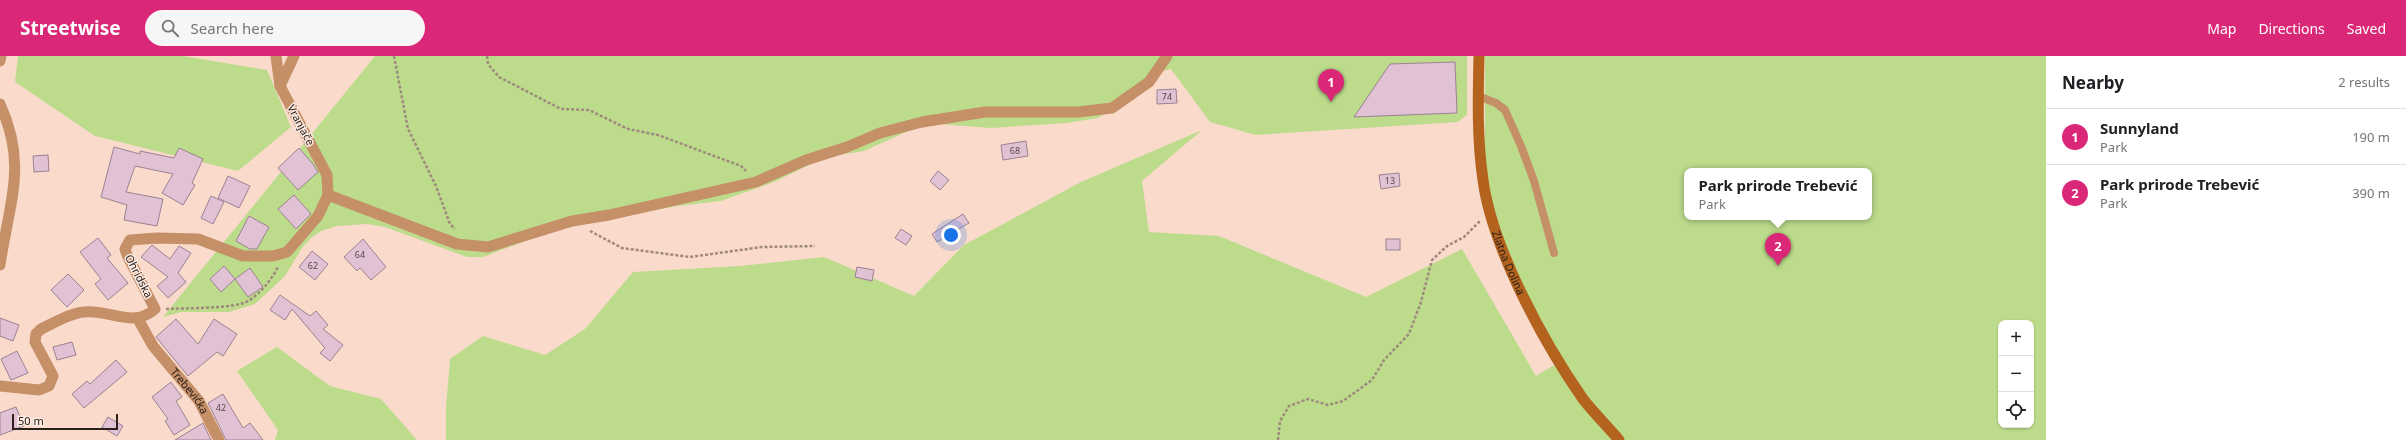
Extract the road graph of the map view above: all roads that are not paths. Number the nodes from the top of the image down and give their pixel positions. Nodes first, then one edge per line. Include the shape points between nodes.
1 (1, 56) edge
2 (276, 56) edge
3 (294, 56) edge
4 (1167, 56) edge
5 (1479, 56) edge
6 (0, 61) edge
7 (280, 86) junction
8 (1478, 96) junction
9 (0, 104) edge
10 (328, 195) junction
11 (1554, 253) dead end
12 (0, 265) edge
13 (138, 319) junction
14 (0, 386) edge
15 (219, 440) edge
16 (1619, 440) edge

1 - 6 street
2 - 7 street
3 - 7 street
4 - 10 street via 1149,82 1112,108 1078,112 985,112 922,122 880,133 806,160 756,182 572,221 488,247 457,244 392,222
5 - 8 main road, Zlatna Dolina
7 - 10 street, Vranjače via 327,175
8 - 11 lane via 1496,103 1505,110 1522,146 1534,181
8 - 16 main road, Zlatna Dolina via 1483,181 1497,236 1529,308 1553,352 1584,400
9 - 12 street via 14,142 16,175
10 - 13 street, Ohridska via 318,216 287,252 273,256 243,256 198,239 130,240 125,250 155,309
13 - 14 street via 84,312 41,329 36,334 34,342 52,376 49,386 39,390
13 - 15 street, Trebevićka via 153,346 199,401

